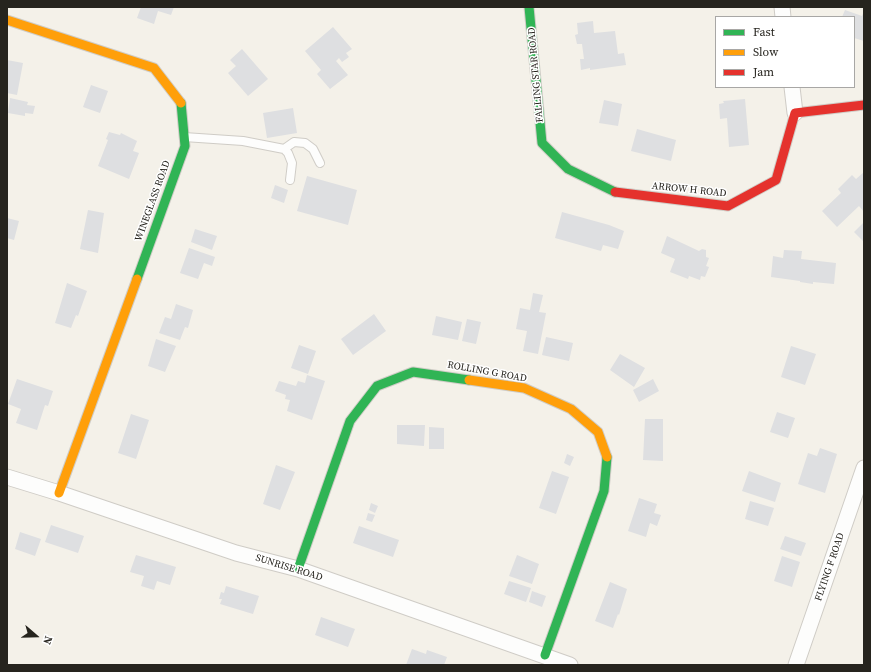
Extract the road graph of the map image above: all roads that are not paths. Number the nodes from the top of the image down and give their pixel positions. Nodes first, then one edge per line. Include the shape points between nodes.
1 (530, 7) edge
2 (7, 20) edge
3 (792, 88) edge
4 (864, 105) edge
5 (795, 113) junction
6 (184, 137) junction
7 (542, 143) joint
8 (284, 148) junction
9 (320, 163) dead end
10 (290, 180) dead end
11 (864, 468) edge
12 (7, 477) edge
13 (60, 493) junction
14 (298, 570) junction
15 (545, 655) junction
16 (570, 665) edge
17 (796, 665) edge

1 - 7 street, FALLING STAR ROAD
2 - 6 street, WINEGLASS ROAD via 154,68 182,104
3 - 5 street
4 - 5 street
5 - 7 street, ARROW H ROAD via 776,180 728,206 616,193 568,169
6 - 8 lane via 243,141
6 - 13 street, WINEGLASS ROAD via 185,146
8 - 9 lane via 294,142 305,143 313,150
8 - 10 lane via 292,163
11 - 17 street, FLYING F ROAD
12 - 13 street, SUNRISE ROAD
13 - 14 street, SUNRISE ROAD via 236,553
14 - 15 street, SUNRISE ROAD
14 - 15 street, ROLLING G ROAD via 350,421 377,386 413,372 524,388 571,409 598,432 607,457 604,491
15 - 16 street, SUNRISE ROAD

